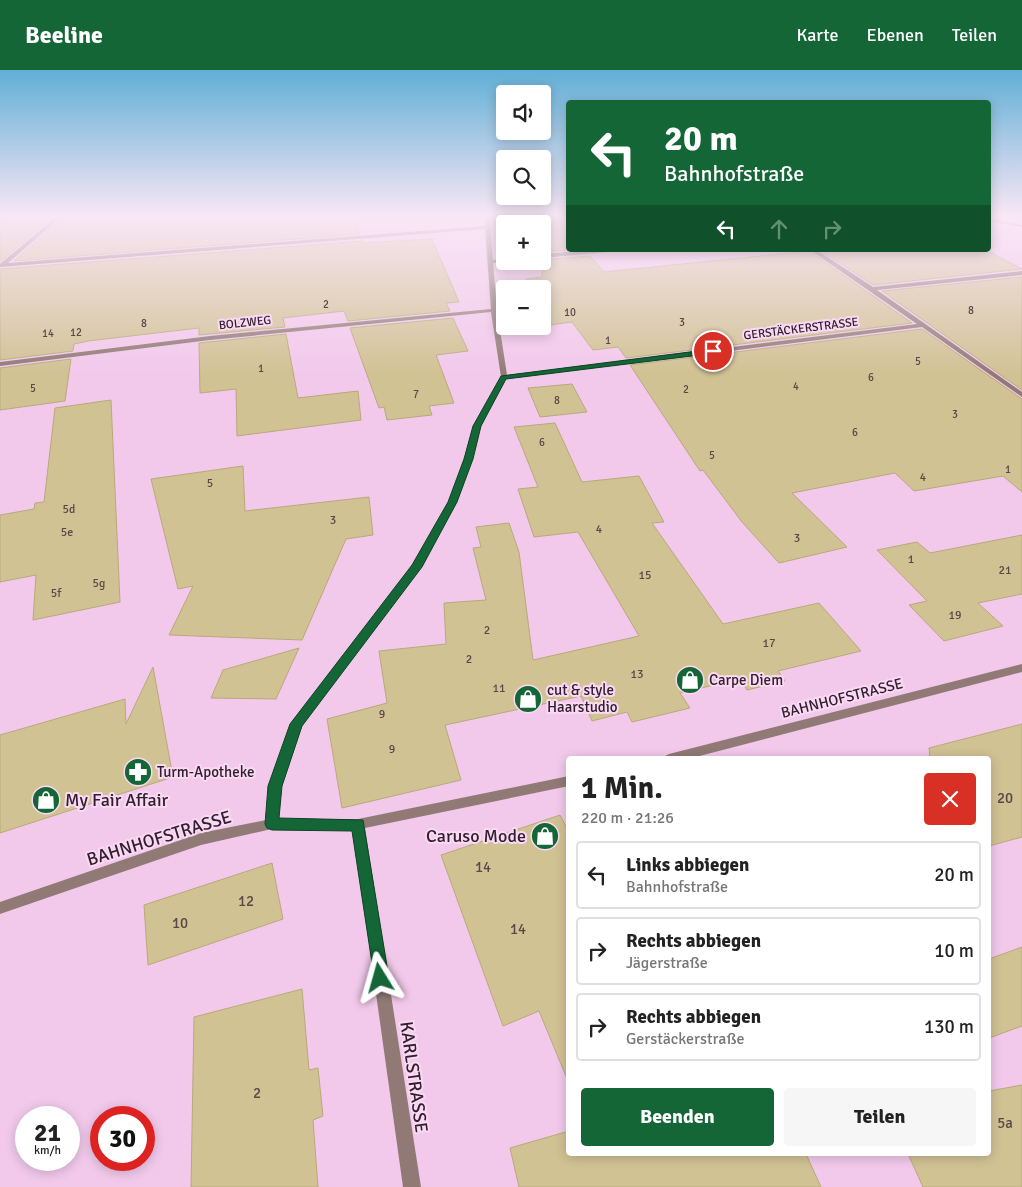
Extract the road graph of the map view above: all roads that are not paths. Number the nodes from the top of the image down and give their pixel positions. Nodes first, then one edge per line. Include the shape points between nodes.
1 (491, 269) edge
2 (842, 269) edge
3 (1022, 273) edge
4 (872, 289) junction
5 (494, 310) junction
6 (923, 325) junction
7 (0, 364) edge
8 (504, 377) junction
9 (1022, 395) edge
10 (1022, 668) edge
11 (681, 756) edge
12 (566, 782) edge
13 (272, 824) junction
14 (358, 824) junction
15 (0, 908) edge
16 (412, 1187) edge

1 - 5 street
2 - 4 street
3 - 4 street
4 - 6 street
5 - 7 street, BOLZWEG via 210,338
5 - 8 street
6 - 8 street, GERSTÄCKERSTRASSE
6 - 9 street
8 - 13 street via 477,426 452,502 416,567 297,724 275,786
10 - 11 street, BAHNHOFSTRASSE
12 - 14 street, BAHNHOFSTRASSE
13 - 14 street, BAHNHOFSTRASSE
13 - 15 street, BAHNHOFSTRASSE via 201,839
14 - 16 street, KARLSTRASSE

